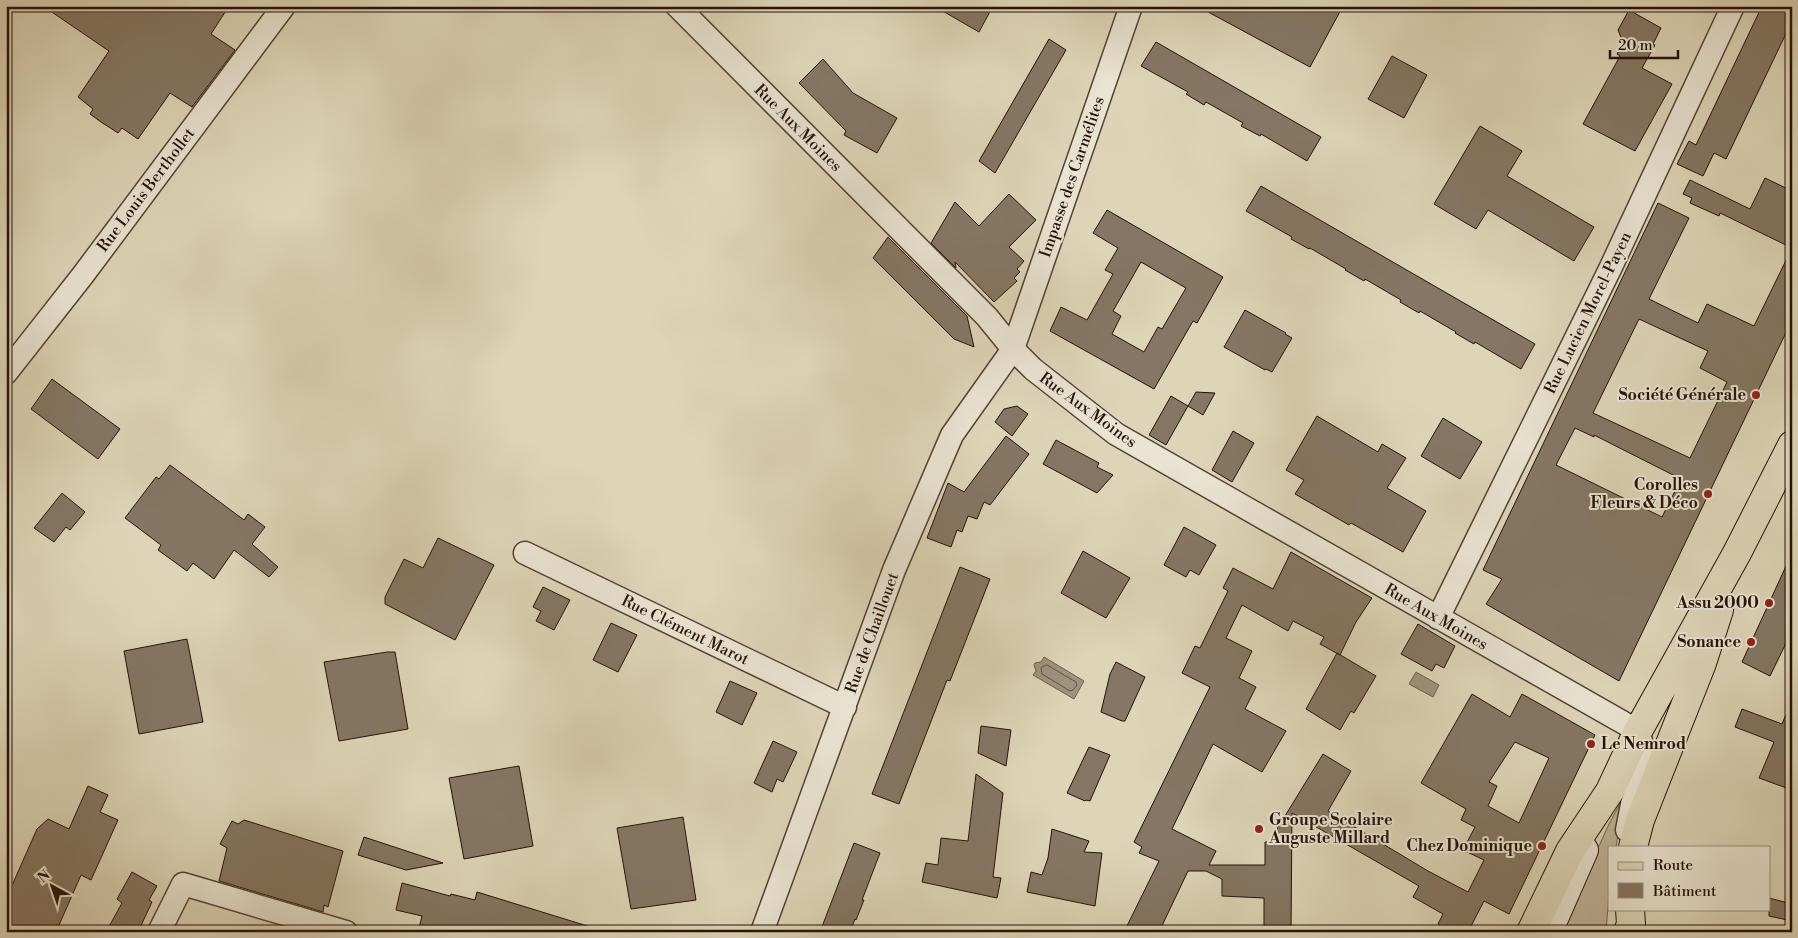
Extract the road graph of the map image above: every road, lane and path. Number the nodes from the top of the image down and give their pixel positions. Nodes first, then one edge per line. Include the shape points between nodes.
1 (284, 6) edge
2 (677, 6) edge
3 (1131, 6) edge
4 (1733, 6) edge
5 (1014, 349) junction
6 (6, 373) edge
7 (1789, 458) edge
8 (525, 553) dead end
9 (1736, 554) junction
10 (1438, 618) junction
11 (845, 707) junction
12 (1638, 731) junction
13 (1610, 792) junction
14 (1626, 846) edge
15 (1632, 846) edge
16 (159, 932) edge
17 (346, 932) edge
18 (762, 932) edge
19 (1531, 932) edge
20 (1548, 932) edge

1 - 6 street, Rue Louis Berthollet via 89,279
2 - 5 street, Rue Aux Moines via 987,317
3 - 5 street, Impasse des Carmélites
4 - 10 street, Rue Lucien Morel-Payen via 1610,270
5 - 10 street, Rue Aux Moines via 1033,369 1116,434
5 - 11 street, Rue de Chaillouet via 952,435 894,570
7 - 9 main road
8 - 11 street, Rue Clément Marot
9 - 12 main road
9 - 15 main road via 1702,663
10 - 12 street, Rue Aux Moines
11 - 18 street, Rue de Chaillouet
12 - 13 main road
12 - 14 street via 1644,751 1644,767 1632,804
13 - 19 main road via 1570,851
13 - 20 main road
16 - 17 street via 183,884

